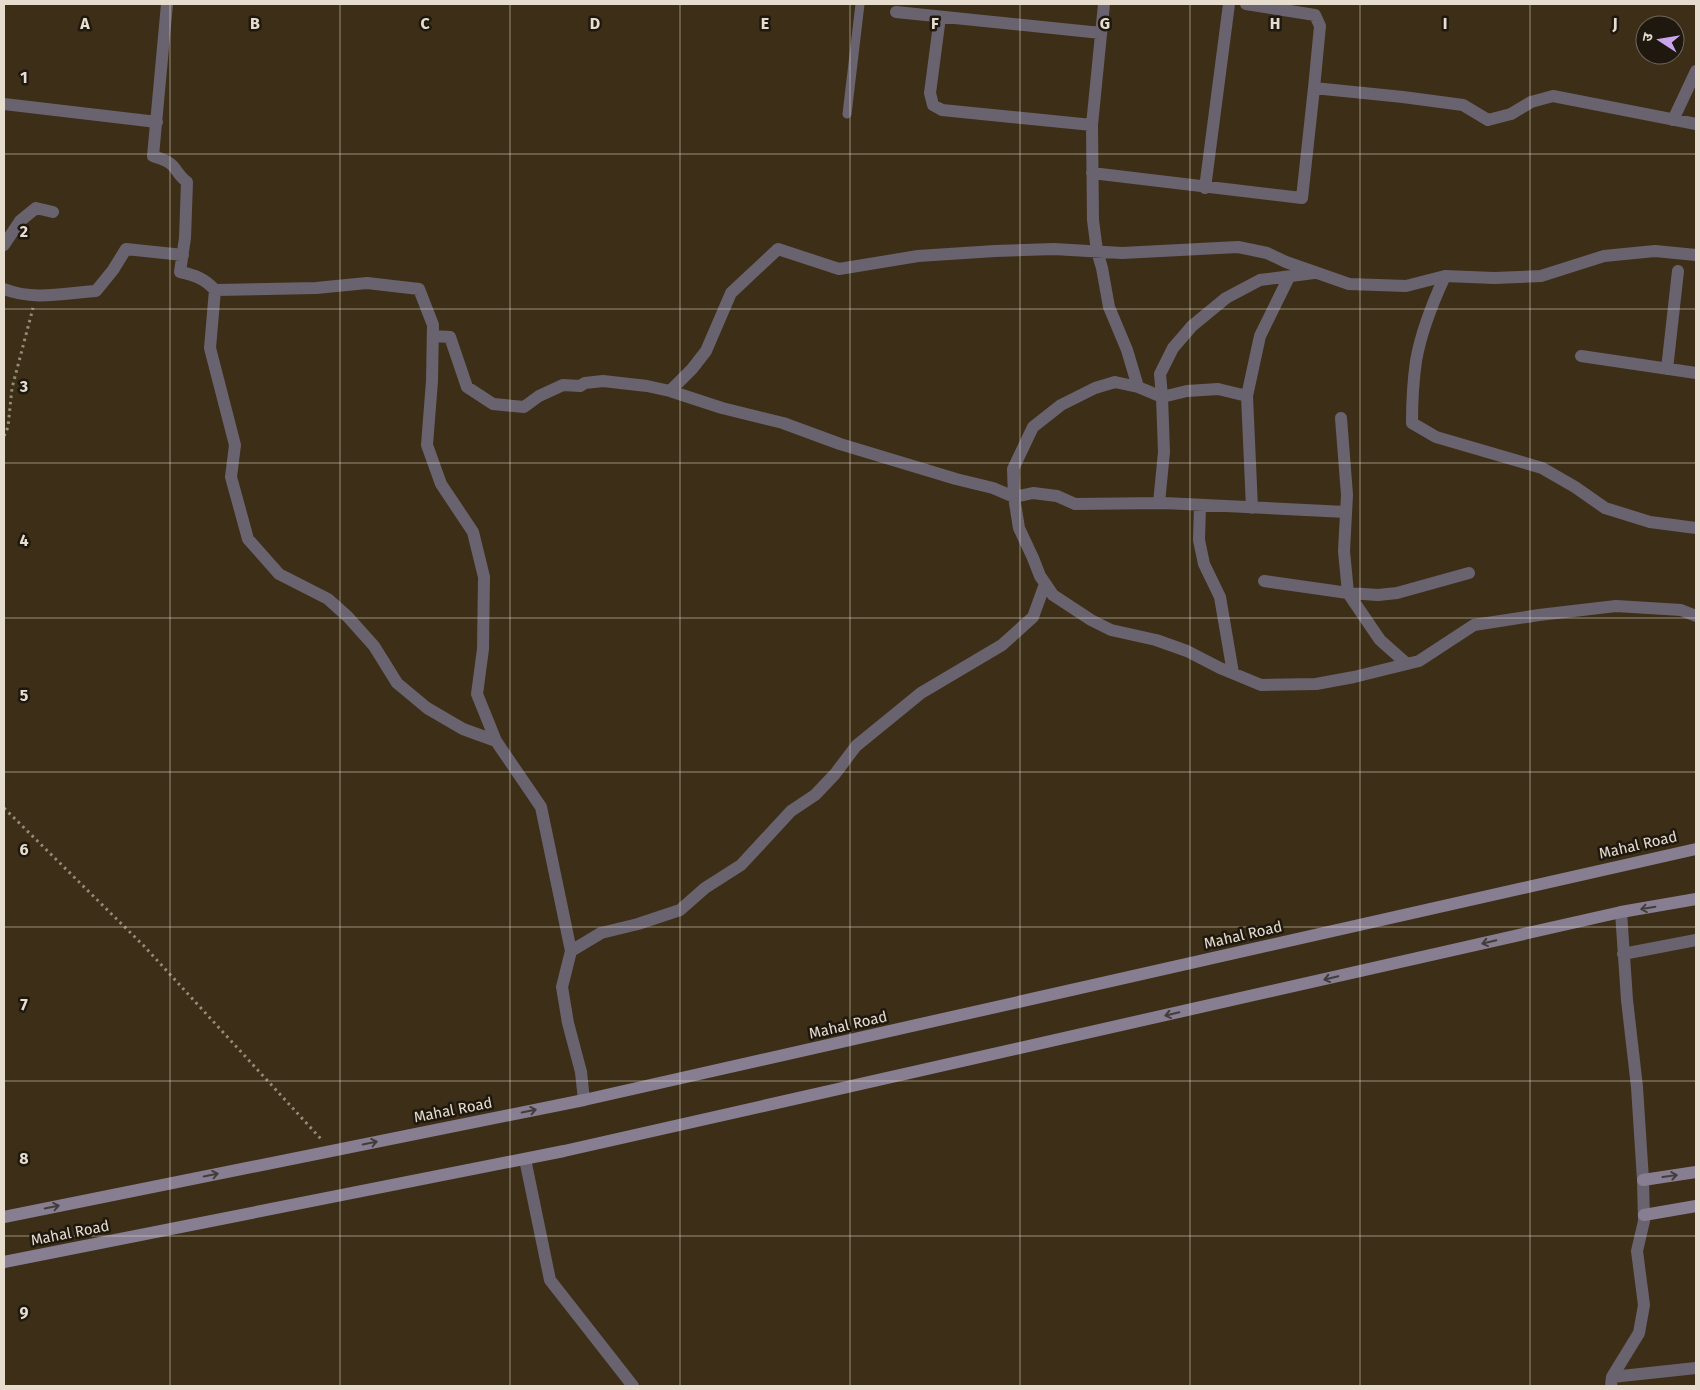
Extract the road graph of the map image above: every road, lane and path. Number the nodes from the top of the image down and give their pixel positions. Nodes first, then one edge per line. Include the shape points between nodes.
1 (167, 4) edge
2 (860, 4) edge
3 (1104, 4) edge
4 (1229, 4) edge
5 (1246, 4) edge
6 (896, 12) dead end
7 (940, 16) junction
8 (1101, 33) junction
9 (1696, 71) edge
10 (1314, 88) junction
11 (4, 104) edge
12 (847, 114) dead end
13 (1673, 120) junction
14 (157, 122) junction
15 (1696, 124) edge
16 (1092, 125) junction
17 (1092, 173) junction
18 (1205, 188) junction
19 (53, 212) dead end
20 (4, 245) edge
21 (1098, 251) junction
22 (183, 255) junction
23 (1696, 255) edge
24 (1316, 272) junction
25 (1678, 272) dead end
26 (1445, 276) junction
27 (1289, 277) junction
28 (4, 289) edge
29 (215, 290) junction
30 (36, 297) junction
31 (433, 336) junction
32 (1581, 356) dead end
33 (1667, 369) junction
34 (1696, 374) edge
35 (1138, 388) junction
36 (670, 391) junction
37 (1247, 396) junction
38 (1162, 397) junction
39 (10, 409) junction
40 (4, 410) edge
41 (1341, 418) dead end
42 (4, 436) edge
43 (1014, 497) junction
44 (1159, 503) junction
45 (1200, 506) junction
46 (1252, 508) junction
47 (1346, 512) junction
48 (1696, 528) edge
49 (1469, 573) dead end
50 (1264, 581) dead end
51 (1045, 584) junction
52 (1348, 593) junction
53 (1696, 616) edge
54 (1407, 664) junction
55 (1233, 674) junction
56 (496, 741) junction
57 (4, 808) edge
58 (1696, 849) edge
59 (1696, 899) edge
60 (1620, 912) junction
61 (1696, 940) edge
62 (571, 952) junction
63 (1624, 954) junction
64 (584, 1100) junction
65 (332, 1151) junction
66 (525, 1159) junction
67 (1696, 1172) edge
68 (1643, 1180) junction
69 (1696, 1206) edge
70 (1644, 1215) junction
71 (4, 1217) edge
72 (4, 1262) edge
73 (1696, 1368) edge
74 (1611, 1382) edge
75 (633, 1386) edge

1 - 14 street
2 - 12 lane
3 - 8 street
4 - 18 street
5 - 10 street via 1315,15 1320,26
6 - 7 street
7 - 8 street
7 - 16 street via 930,93 932,105 942,110
8 - 16 street
9 - 13 street
10 - 13 street via 1403,96 1463,106 1488,120 1553,96
10 - 18 street via 1302,198
11 - 14 street
13 - 15 street
14 - 22 street via 153,156 167,161 187,182
16 - 17 street
17 - 18 street
17 - 21 street via 1093,220
19 - 20 street via 36,208 20,221
21 - 24 street via 1122,253 1238,247 1267,253
21 - 35 street via 1109,307
21 - 36 street via 1054,249 918,256 839,269 778,249 730,294 706,351
22 - 29 street via 180,272 206,281
22 - 30 street via 126,249 96,290
23 - 26 street via 1655,251 1604,256 1541,276
24 - 26 street via 1349,284 1406,286
24 - 27 street
25 - 33 street
26 - 48 street via 1416,358 1412,423 1436,437 1542,468 1605,508 1650,522
27 - 37 street via 1260,336
27 - 38 street via 1260,280 1226,298 1192,326 1173,348 1160,374
28 - 30 street
29 - 31 street via 316,288 367,283 419,289 433,325
29 - 56 street via 210,348 235,445 231,477 248,539 279,574 328,599 348,617 374,646 397,683 427,708 463,730
30 - 39 path via 12,388
31 - 36 street via 450,337 467,387 493,404 524,406 563,385 580,386 603,381
31 - 56 street via 427,445 441,484 473,532 484,578 483,649 477,694
32 - 33 street
33 - 34 street
35 - 38 street
35 - 43 street via 1115,382 1095,388 1061,405 1033,427 1013,470
36 - 43 street via 783,423
37 - 38 street via 1218,389
37 - 46 street
38 - 44 street via 1164,452
39 - 40 path
39 - 42 path
41 - 47 street
43 - 44 street via 1033,493 1057,496 1075,504
43 - 51 street via 1019,528
44 - 45 street
45 - 46 street
45 - 55 street via 1199,540 1204,564 1220,597
46 - 47 street
47 - 52 street via 1344,551
49 - 52 street via 1397,593
50 - 52 street
51 - 55 street via 1053,596 1111,630 1187,651
51 - 62 street via 1033,617 1002,645 921,693 863,740 815,795 791,811 741,866 705,888 680,910 601,934
52 - 54 street via 1380,640
53 - 54 street via 1681,610 1616,606 1474,625 1419,661
54 - 55 street via 1316,684 1262,685
56 - 62 street via 541,807
57 - 65 path via 144,946
58 - 64 main road, Mahal Road
59 -> 60 main road, Mahal Road
60 - 63 street
60 -> 66 main road, Mahal Road
61 - 63 street
62 - 64 street via 562,987
63 - 68 street
65 -> 64 main road, Mahal Road
71 -> 65 main road, Mahal Road
66 - 72 main road, Mahal Road
66 - 75 street via 550,1280
68 -> 67 main road
68 - 70 street
69 - 70 main road
70 - 74 street via 1637,1251 1644,1305 1639,1332
73 - 74 street

